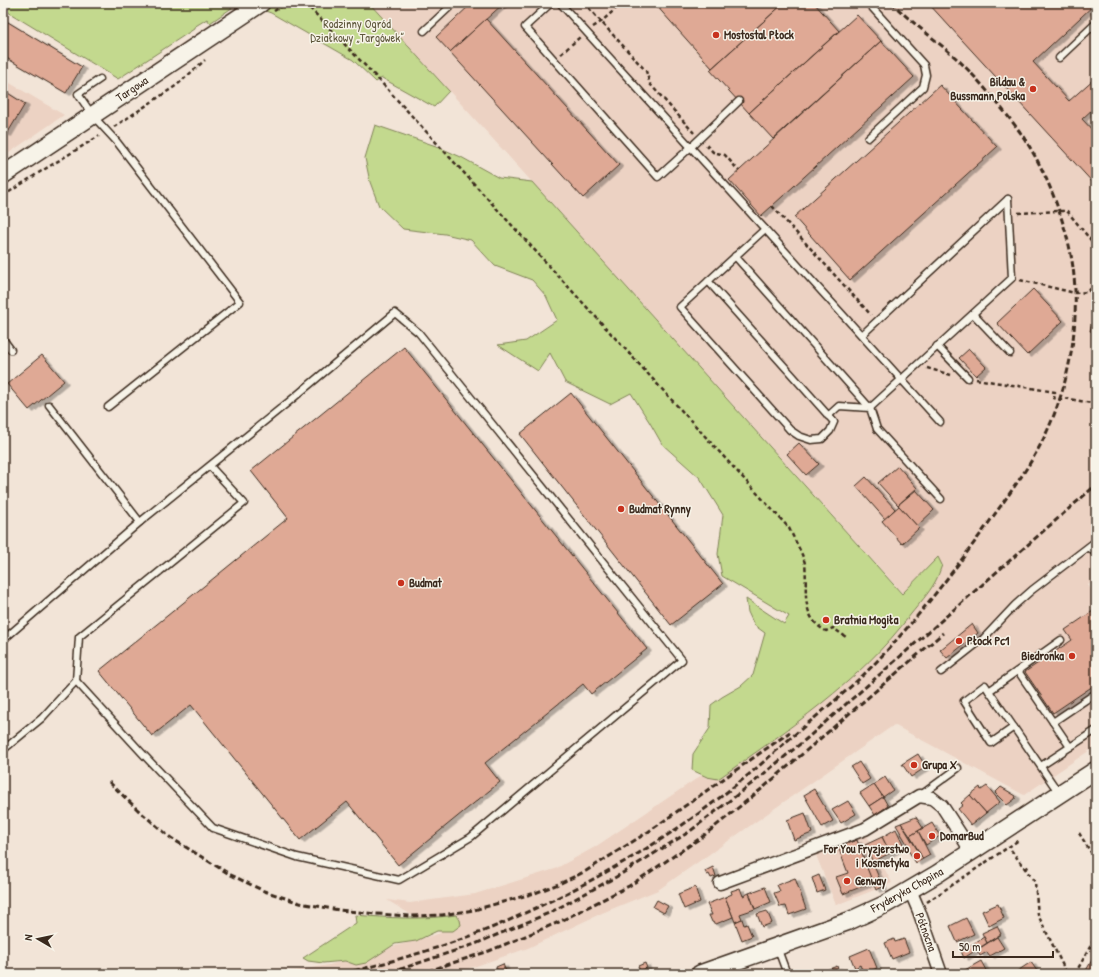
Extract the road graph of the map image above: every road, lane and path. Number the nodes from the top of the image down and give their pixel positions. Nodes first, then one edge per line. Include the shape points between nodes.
1 (287, 3) edge
2 (305, 3) edge
3 (454, 3) edge
4 (551, 3) edge
5 (560, 3) edge
6 (584, 3) edge
7 (868, 3) edge
8 (266, 8) edge
9 (1096, 23) edge
10 (424, 31) dead end
11 (207, 58) dead end
12 (1059, 58) dead end
13 (100, 79) dead end
14 (739, 101) dead end
15 (93, 116) junction
16 (106, 131) junction
17 (868, 138) dead end
18 (700, 139) junction
19 (691, 147) junction
20 (739, 171) dead end
21 (3, 175) edge
22 (3, 196) edge
23 (772, 206) dead end
24 (1009, 214) junction
25 (765, 229) junction
26 (1096, 248) edge
27 (735, 256) junction
28 (1096, 275) edge
29 (1012, 278) junction
30 (708, 281) junction
31 (973, 314) junction
32 (877, 321) junction
33 (862, 335) junction
34 (3, 340) edge
35 (937, 346) junction
36 (11, 350) dead end
37 (1010, 353) dead end
38 (917, 365) junction
39 (968, 378) junction
40 (901, 379) junction
41 (1096, 404) edge
42 (49, 405) dead end
43 (108, 407) dead end
44 (870, 408) junction
45 (828, 416) junction
46 (940, 422) dead end
47 (210, 466) junction
48 (942, 499) dead end
49 (140, 522) junction
50 (1096, 541) edge
51 (1090, 547) junction
52 (1096, 554) edge
53 (846, 637) dead end
54 (3, 640) edge
55 (1061, 640) dead end
56 (1018, 670) junction
57 (940, 672) dead end
58 (76, 681) junction
59 (989, 691) junction
60 (1096, 693) edge
61 (1053, 722) junction
62 (1014, 727) junction
63 (1096, 730) edge
64 (1070, 747) junction
65 (3, 750) edge
66 (1041, 766) junction
67 (958, 768) dead end
68 (1096, 770) edge
69 (1060, 795) junction
70 (919, 796) junction
71 (1079, 833) dead end
72 (1011, 850) dead end
73 (971, 852) junction
74 (1096, 858) edge
75 (1030, 866) dead end
76 (1025, 869) junction
77 (720, 883) dead end
78 (910, 890) junction
79 (1096, 936) edge
80 (777, 947) junction
81 (718, 971) edge
82 (700, 974) edge
83 (787, 974) edge
84 (941, 974) edge
85 (1067, 974) edge
86 (1075, 974) edge

1 - 8 path
2 - 53 path via 379,80 789,528 805,563 809,615 820,628 826,631 833,628
3 - 10 lane
4 - 19 lane via 524,27 658,177
5 - 19 lane
6 - 18 path via 646,70 650,84
7 - 17 lane via 924,65 926,75 923,87
8 - 15 street, Targowa
9 - 12 lane
11 - 16 path via 177,86
13 - 15 lane via 78,94
14 - 18 lane
15 - 16 lane
15 - 21 street, Targowa
16 - 22 path
16 - 43 lane via 240,302
18 - 19 lane
18 - 20 path via 713,152 725,155
19 - 25 lane
23 - 32 path
24 - 26 path via 1066,211
24 - 29 lane
24 - 32 lane via 1008,199
25 - 27 lane
25 - 33 lane
27 - 30 lane
27 - 44 lane
28 - 29 path via 1094,284 1088,292 1075,293
29 - 31 lane
30 - 45 lane
30 - 45 lane via 680,307 685,313 790,430 811,440 822,439 834,422
31 - 35 lane
31 - 37 lane
32 - 33 lane
33 - 40 lane
34 - 36 lane
35 - 38 lane
35 - 39 lane
38 - 39 path
38 - 40 lane
39 - 41 path via 1055,392 1054,398 1060,400 1064,398
40 - 44 lane
40 - 46 lane
42 - 49 lane
44 - 45 lane via 838,406
44 - 48 lane via 877,429
47 - 49 lane
47 - 58 lane via 244,503 79,637
47 - 58 lane via 395,313 419,333 682,660 471,837 399,880 296,857 213,828
49 - 54 lane
50 - 51 lane
51 - 52 lane
51 - 57 lane via 1032,590 983,639
55 - 56 lane
56 - 59 lane
56 - 61 lane
58 - 65 lane via 42,718
59 - 62 lane
59 - 62 lane via 985,685 964,701 991,743
60 - 61 lane
61 - 64 lane
62 - 66 lane
63 - 64 lane
64 - 66 lane
66 - 69 lane
67 - 70 lane
68 - 69 street, Fryderyka Chopina
69 - 73 street, Fryderyka Chopina
70 - 73 street via 932,798 942,806
70 - 77 street via 865,830
71 - 74 path
72 - 76 path
73 - 78 street, Fryderyka Chopina
75 - 76 path
76 - 85 path via 1035,882 1038,915
78 - 80 street, Fryderyka Chopina via 849,921
78 - 84 street, Północna
79 - 86 path
80 - 81 street, Fryderyka Chopina
80 - 83 lane
81 - 82 street, Fryderyka Chopina

